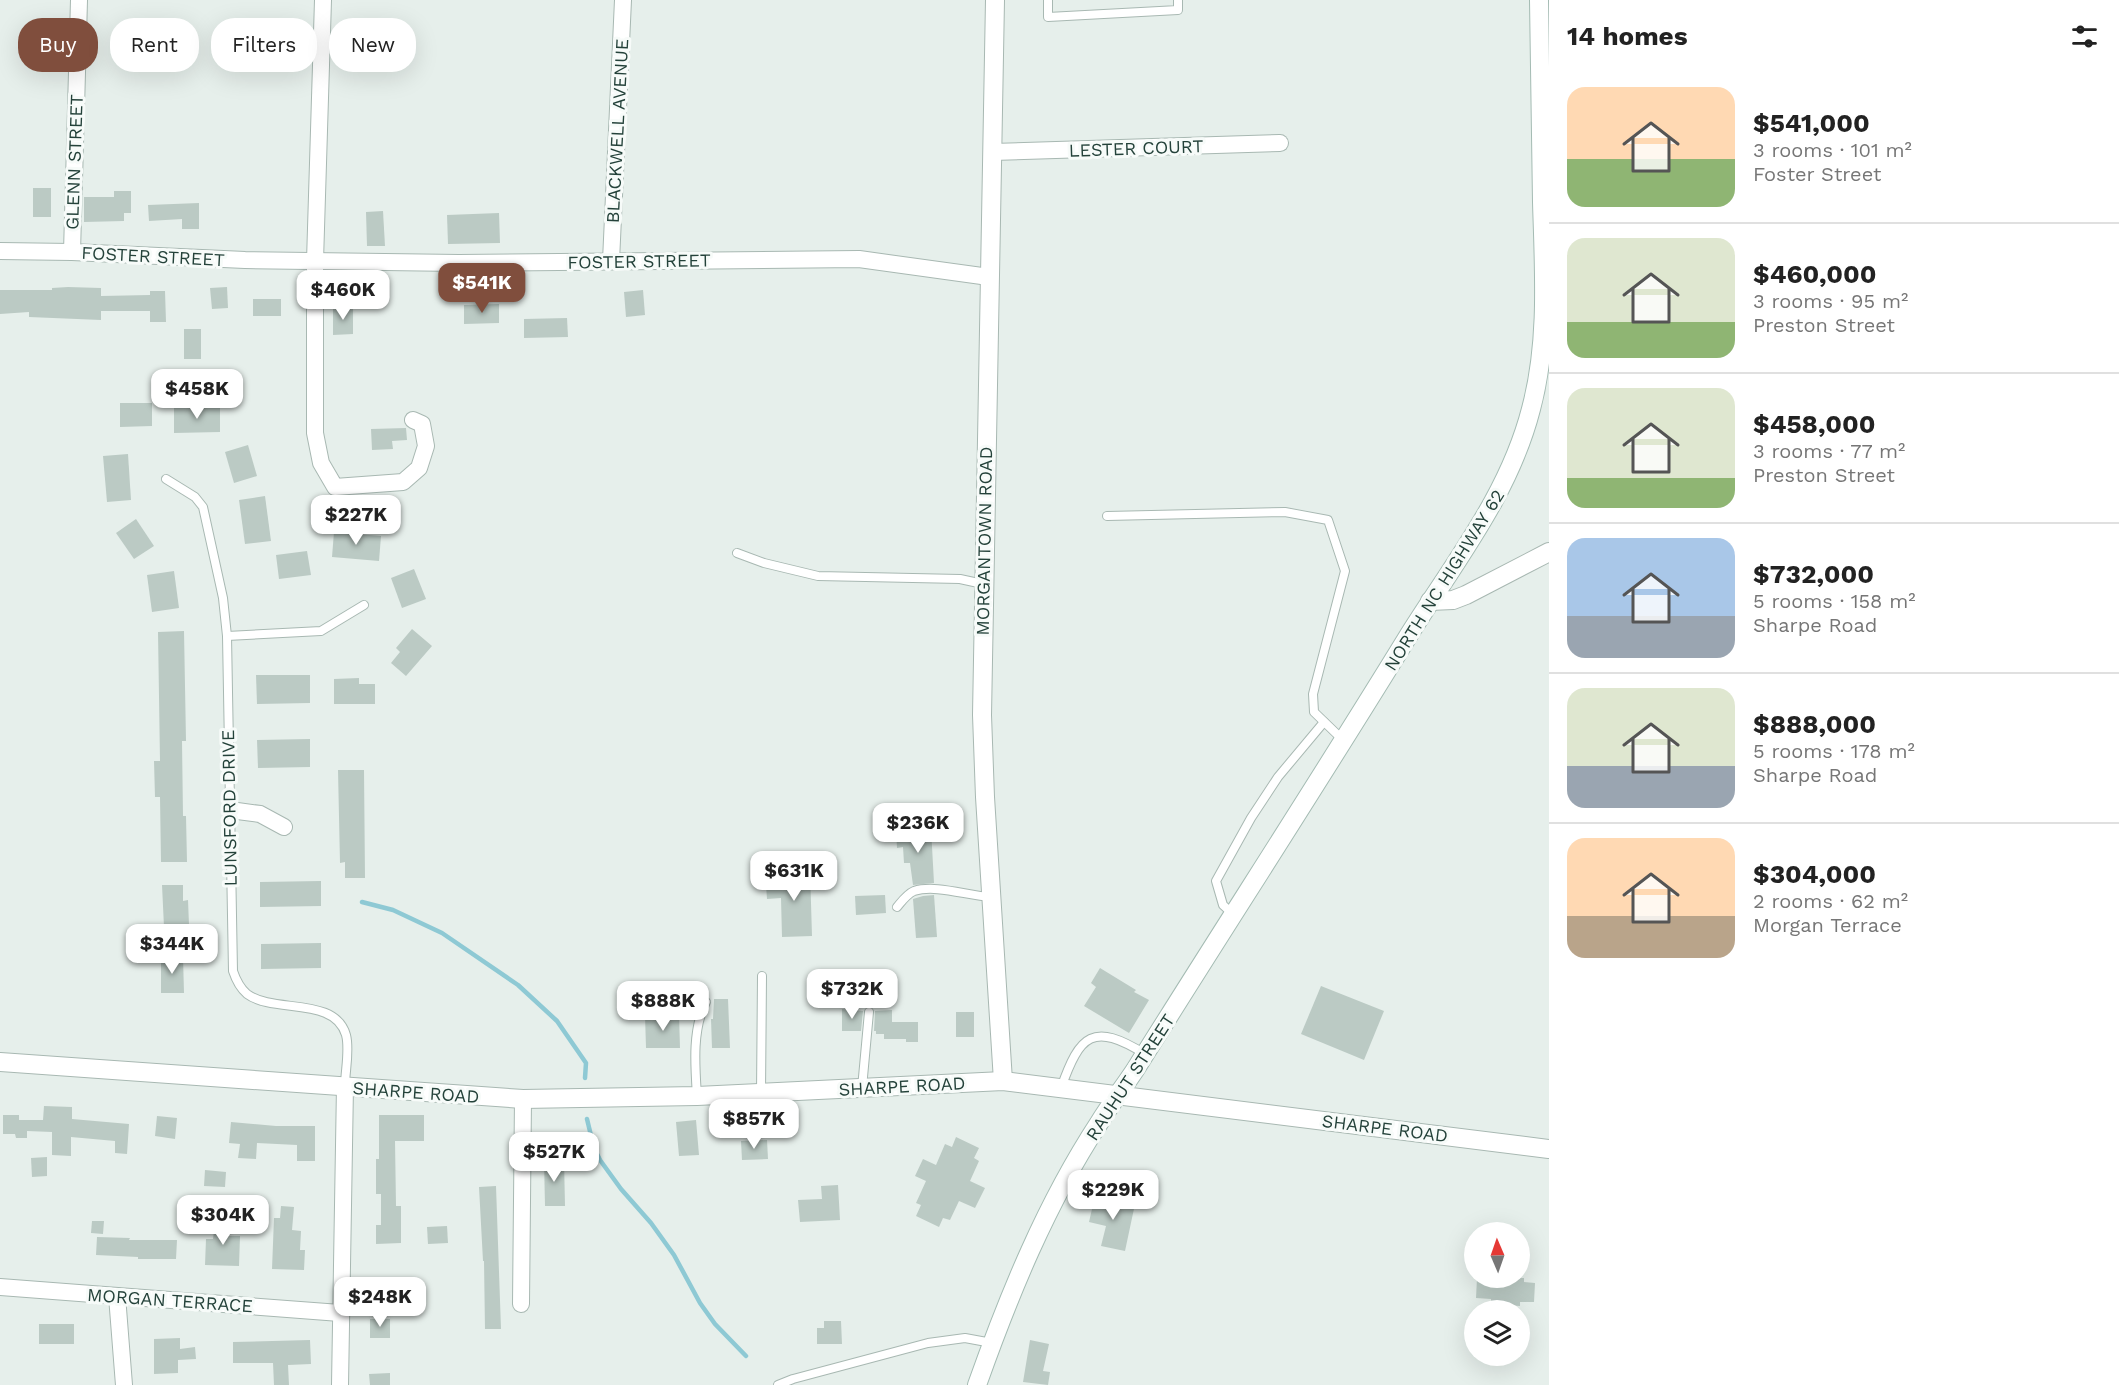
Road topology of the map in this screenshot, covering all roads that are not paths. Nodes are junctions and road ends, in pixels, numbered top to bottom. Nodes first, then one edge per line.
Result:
1 (79, 0) edge
2 (323, 0) edge
3 (623, 0) edge
4 (995, 0) edge
5 (1048, 0) edge
6 (1178, 0) edge
7 (1539, 0) edge
8 (1545, 94) edge
9 (1280, 143) dead end
10 (992, 152) junction
11 (1546, 202) edge
12 (0, 251) edge
13 (72, 252) junction
14 (315, 261) junction
15 (611, 261) junction
16 (989, 278) junction
17 (413, 420) dead end
18 (165, 480) dead end
19 (1107, 516) dead end
20 (1549, 552) edge
21 (737, 553) dead end
22 (983, 584) junction
23 (1430, 601) junction
24 (364, 605) dead end
25 (227, 636) junction
26 (1324, 722) junction
27 (1344, 741) junction
28 (230, 810) junction
29 (284, 827) dead end
30 (991, 897) junction
31 (897, 907) dead end
32 (1236, 912) junction
33 (762, 976) dead end
34 (706, 1002) dead end
35 (869, 1012) dead end
36 (1145, 1054) junction
37 (0, 1062) edge
38 (1003, 1081) junction
39 (345, 1086) junction
40 (862, 1088) junction
41 (1061, 1088) junction
42 (761, 1093) junction
43 (1119, 1094) junction
44 (697, 1096) junction
45 (523, 1099) junction
46 (1549, 1149) edge
47 (0, 1287) edge
48 (117, 1296) junction
49 (521, 1304) dead end
50 (340, 1313) junction
51 (992, 1343) junction
52 (124, 1385) edge
53 (339, 1385) edge
54 (778, 1385) edge
55 (977, 1385) edge

1 - 13 street, GLENN STREET
2 - 14 street
3 - 15 street, BLACKWELL AVENUE
4 - 10 street, MORGANTOWN ROAD
5 - 6 lane
7 - 8 street, NORTH NC HIGHWAY 62
8 - 11 street, NORTH NC HIGHWAY 62
9 - 10 street, LESTER COURT
10 - 16 street, MORGANTOWN ROAD
11 - 23 street, NORTH NC HIGHWAY 62
12 - 13 street, FOSTER STREET
13 - 14 street, FOSTER STREET
14 - 15 street, FOSTER STREET
14 - 17 street
15 - 16 street, FOSTER STREET
16 - 22 street, MORGANTOWN ROAD
18 - 25 lane, LUNSFORD DRIVE
19 - 26 lane
20 - 23 street
21 - 22 lane
22 - 30 street, MORGANTOWN ROAD
23 - 27 street, NORTH NC HIGHWAY 62
24 - 25 lane
25 - 28 lane, LUNSFORD DRIVE
26 - 27 lane
26 - 32 lane
27 - 32 street, NORTH NC HIGHWAY 62
28 - 29 street
28 - 39 lane, LUNSFORD DRIVE
30 - 31 lane
30 - 38 street, MORGANTOWN ROAD
32 - 36 street, RAUHUT STREET
33 - 42 lane
34 - 44 lane
35 - 40 lane
36 - 41 lane
36 - 43 street, RAUHUT STREET
37 - 39 street, SHARPE ROAD
38 - 40 street, SHARPE ROAD
38 - 41 street, SHARPE ROAD
39 - 45 street, SHARPE ROAD
39 - 50 street
40 - 42 street, SHARPE ROAD
41 - 43 street, SHARPE ROAD
42 - 44 street, SHARPE ROAD
43 - 46 street, SHARPE ROAD
43 - 51 street, RAUHUT STREET
44 - 45 street, SHARPE ROAD
45 - 49 street
47 - 48 street, MORGAN TERRACE
48 - 50 street, MORGAN TERRACE
48 - 52 street
50 - 53 street
51 - 54 lane
51 - 55 street, RAUHUT STREET

